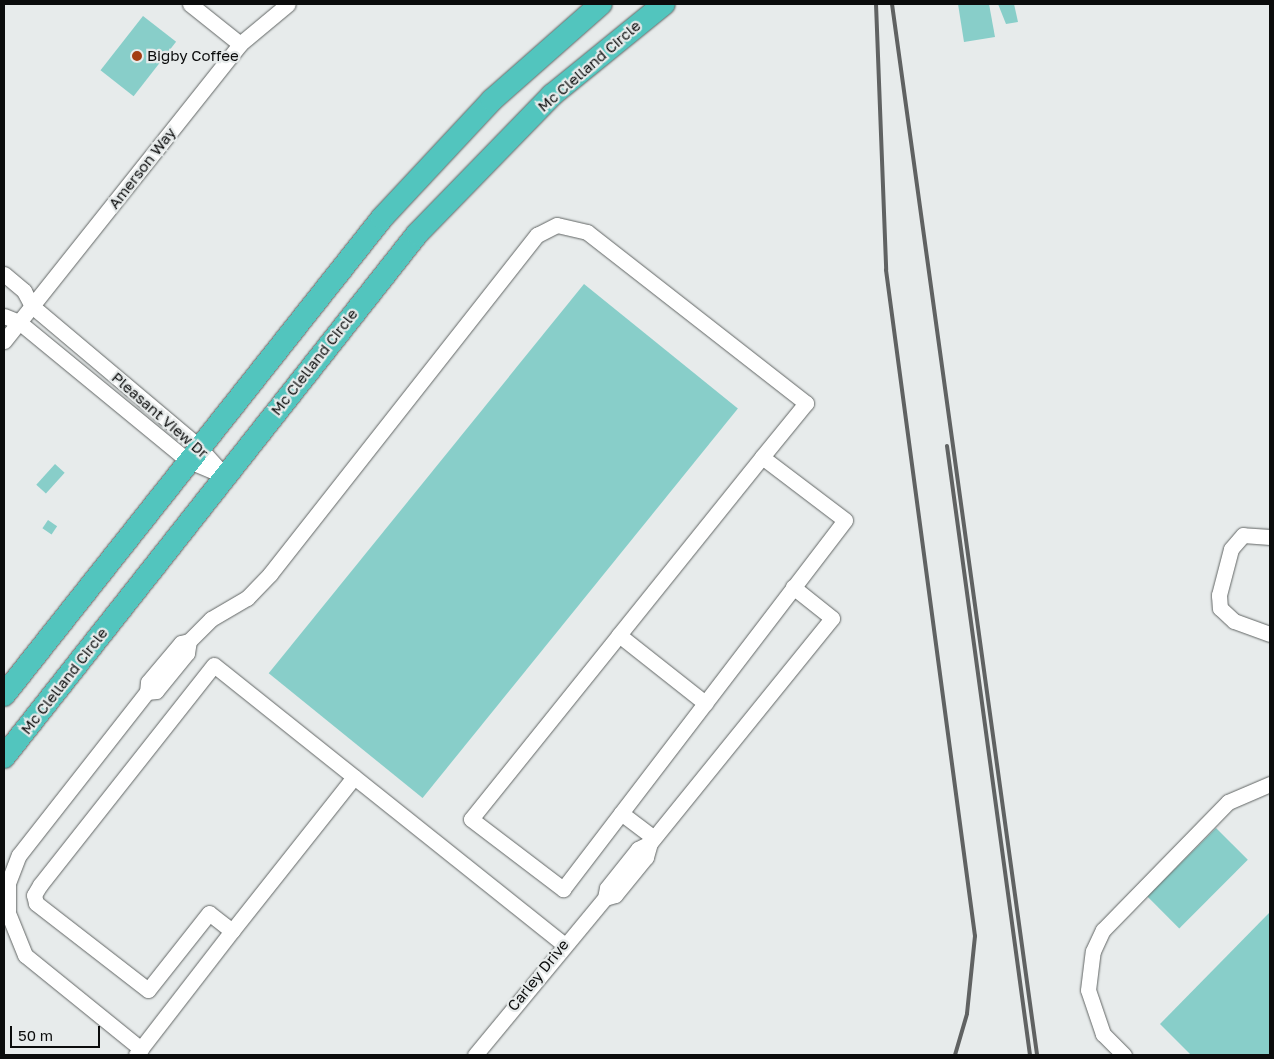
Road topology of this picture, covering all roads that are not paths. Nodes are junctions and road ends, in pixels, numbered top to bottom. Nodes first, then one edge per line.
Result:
1 (190, 4) edge
2 (288, 4) edge
3 (601, 4) edge
4 (664, 4) edge
5 (240, 44) junction
6 (4, 274) edge
7 (32, 306) junction
8 (4, 316) edge
9 (19, 322) junction
10 (4, 341) edge
11 (193, 453) junction
12 (762, 457) junction
13 (224, 475) junction
14 (1270, 537) edge
15 (793, 587) junction
16 (1270, 634) edge
17 (619, 635) junction
18 (4, 695) edge
19 (705, 703) junction
20 (4, 757) edge
21 (354, 777) junction
22 (1270, 784) edge
23 (621, 813) junction
24 (652, 841) junction
25 (232, 931) junction
26 (563, 944) junction
27 (139, 1052) edge
28 (475, 1055) edge
29 (1124, 1055) edge

1 - 5 street
2 - 5 street, Amerson Way
3 - 11 highway
4 - 13 highway, Mc Clelland Circle
5 - 7 street, Amerson Way
6 - 7 street, Pleasant View Dr
7 - 9 street, Amerson Way
7 - 11 street, Pleasant View Dr
8 - 9 street, Pleasant View Dr
9 - 10 street, Amerson Way
9 - 11 street, Pleasant View Dr
11 - 13 street, Pleasant View Dr
11 - 18 highway
12 - 15 street
12 - 17 street
12 - 27 street
13 - 20 highway, Mc Clelland Circle
14 - 16 street
15 - 19 street
15 - 24 street, Carley Drive
17 - 19 street
17 - 23 street
19 - 23 street
21 - 25 street
21 - 25 street
21 - 26 street
22 - 29 street
23 - 24 street
24 - 26 street, Carley Drive
25 - 27 street
26 - 28 street, Carley Drive

